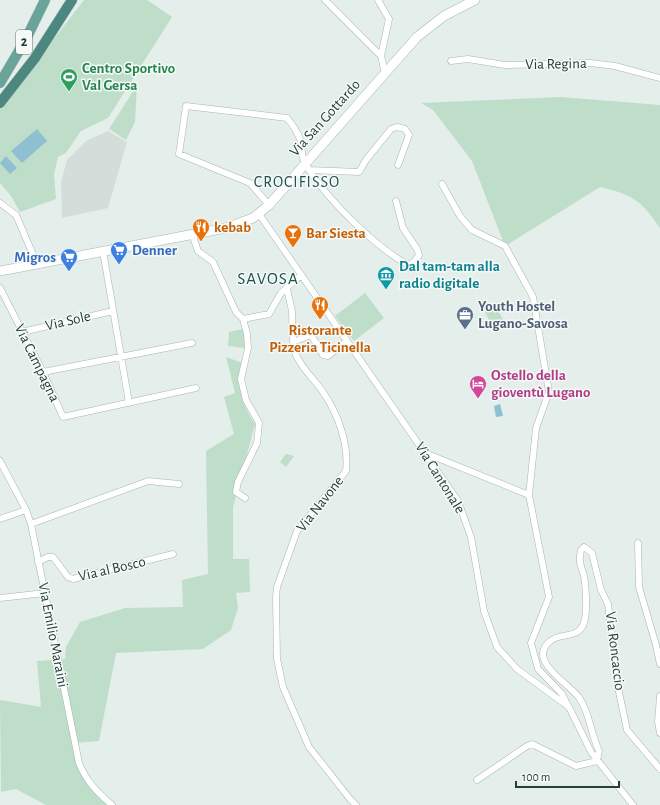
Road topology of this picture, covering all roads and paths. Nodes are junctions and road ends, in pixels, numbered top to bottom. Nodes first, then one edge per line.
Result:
1 (45, 0) edge
2 (72, 0) edge
3 (325, 0) edge
4 (378, 0) edge
5 (475, 0) edge
6 (381, 56) junction
7 (451, 62) dead end
8 (385, 73) junction
9 (660, 78) edge
10 (0, 83) edge
11 (0, 103) edge
12 (398, 165) dead end
13 (307, 167) junction
14 (442, 184) dead end
15 (396, 201) dead end
16 (0, 203) edge
17 (269, 205) junction
18 (259, 214) junction
19 (192, 234) junction
20 (103, 251) junction
21 (37, 264) junction
22 (0, 271) edge
23 (301, 275) junction
24 (0, 288) edge
25 (287, 288) junction
26 (113, 311) junction
27 (243, 319) junction
28 (22, 332) junction
29 (298, 340) dead end
30 (347, 341) junction
31 (192, 343) dead end
32 (120, 357) junction
33 (43, 372) junction
34 (196, 388) dead end
35 (129, 403) junction
36 (425, 453) junction
37 (0, 461) edge
38 (179, 484) dead end
39 (529, 494) junction
40 (245, 498) dead end
41 (26, 510) junction
42 (0, 519) edge
43 (31, 524) junction
44 (638, 543) dead end
45 (173, 554) dead end
46 (38, 562) junction
47 (45, 593) junction
48 (0, 598) edge
49 (660, 664) edge
50 (660, 696) edge
51 (569, 707) junction
52 (660, 733) edge
53 (597, 761) junction
54 (660, 769) edge
55 (477, 780) dead end
56 (112, 805) edge
57 (356, 805) edge
58 (633, 805) edge

1 - 10 main road, 2
2 - 11 highway
3 - 6 street
4 - 6 street
5 - 8 main road, Via San Gottardo
6 - 8 street
7 - 9 street, Via Regina
8 - 13 main road, Via San Gottardo
12 - 13 street
13 - 15 street
13 - 17 main road, Via San Gottardo
13 - 17 street
14 - 39 street
16 - 21 street
17 - 18 main road, Via San Gottardo
18 - 19 main road, Via San Gottardo
18 - 23 street, Via Cantonale
19 - 20 main road, Via San Gottardo
19 - 27 street
20 - 21 main road, Via San Gottardo
20 - 26 street
21 - 22 main road, Via San Gottardo
23 - 25 street
23 - 30 street, Via Cantonale
24 - 28 street, Via Campagna
25 - 27 street
25 - 57 street, Via Navone
26 - 28 street, Via Sole
26 - 32 street
27 - 40 street
28 - 33 street, Via Campagna
29 - 30 street
30 - 36 street, Via Cantonale
31 - 32 street
32 - 33 street
32 - 35 street
33 - 35 street, Via Campagna
34 - 35 street
36 - 39 street
36 - 51 street, Via Cantonale
37 - 41 street, Via Emilio Maraini
38 - 43 street
39 - 51 street
41 - 42 street
41 - 43 street, Via Emilio Maraini
43 - 46 street, Via Emilio Maraini
44 - 49 street
45 - 46 street, Via al Bosco
46 - 47 street, Via Emilio Maraini
47 - 48 street
47 - 56 street, Via Emilio Maraini
50 - 52 street
51 - 53 street
53 - 54 street, Via Roncaccio
53 - 55 street
53 - 58 street

